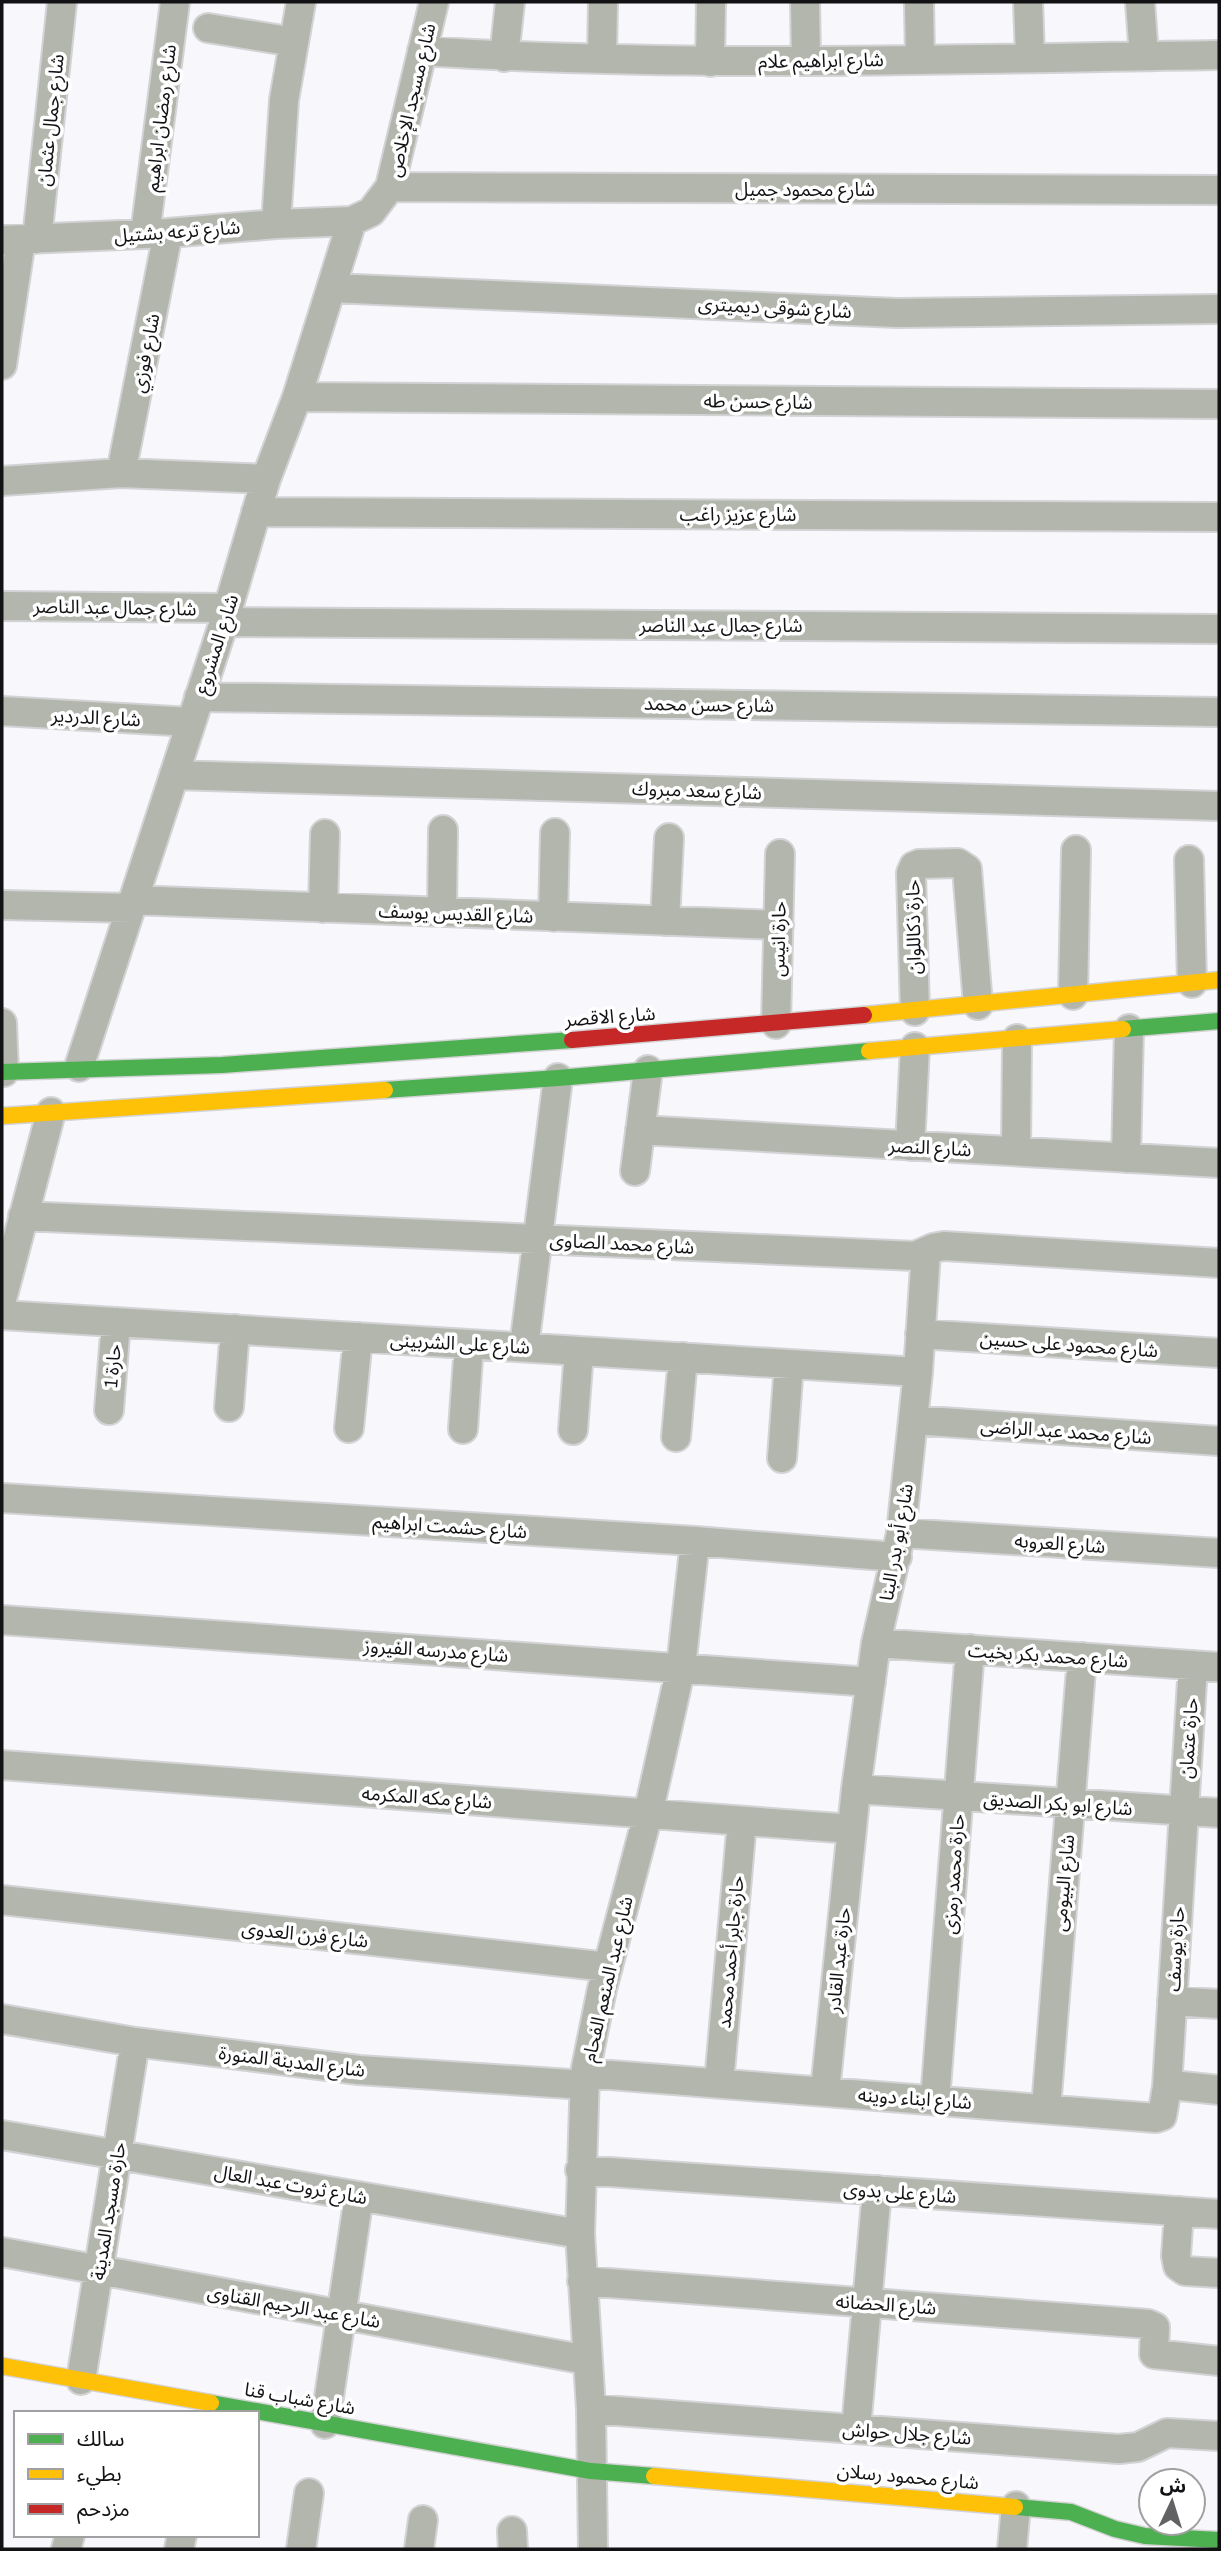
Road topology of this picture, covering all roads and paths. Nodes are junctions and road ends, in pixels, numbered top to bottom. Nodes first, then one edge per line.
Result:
1 (62, 2) edge
2 (175, 2) edge
3 (301, 2) edge
4 (434, 2) edge
5 (510, 2) edge
6 (603, 2) edge
7 (711, 2) edge
8 (805, 2) edge
9 (919, 2) edge
10 (1028, 2) edge
11 (1140, 2) edge
12 (208, 28) dead end
13 (294, 42) junction
14 (422, 51) junction
15 (1219, 55) edge
16 (1144, 56) junction
17 (504, 57) junction
18 (1030, 57) junction
19 (602, 59) junction
20 (920, 59) junction
21 (806, 61) junction
22 (710, 62) junction
23 (390, 187) junction
24 (1219, 190) edge
25 (352, 221) junction
26 (276, 224) junction
27 (157, 234) junction
28 (20, 240) edge
29 (332, 288) junction
30 (1219, 309) edge
31 (2, 365) edge
32 (296, 397) junction
33 (1219, 404) edge
34 (121, 473) junction
35 (266, 479) junction
36 (2, 481) edge
37 (256, 512) junction
38 (1219, 517) edge
39 (2, 606) edge
40 (226, 615) junction
41 (1219, 629) edge
42 (195, 710) junction
43 (2, 711) edge
44 (1219, 712) edge
45 (174, 775) junction
46 (1219, 806) edge
47 (443, 831) dead end
48 (555, 833) dead end
49 (325, 834) dead end
50 (669, 838) dead end
51 (1076, 850) dead end
52 (780, 854) dead end
53 (1189, 860) dead end
54 (132, 904) junction
55 (2, 905) edge
56 (323, 908) junction
57 (442, 912) junction
58 (553, 917) junction
59 (665, 921) junction
60 (779, 925) junction
61 (1206, 981) edge
62 (1073, 995) junction
63 (978, 1004) junction
64 (915, 1011) junction
65 (1219, 1021) edge
66 (2, 1023) edge
67 (776, 1024) junction
68 (1129, 1029) junction
69 (1017, 1039) junction
70 (915, 1047) junction
71 (79, 1067) junction
72 (648, 1070) junction
73 (3, 1072) edge
74 (558, 1078) junction
75 (51, 1112) junction
76 (2, 1116) edge
77 (640, 1130) junction
78 (910, 1146) junction
79 (1016, 1152) junction
80 (1126, 1158) junction
81 (1219, 1163) edge
82 (635, 1171) dead end
83 (23, 1216) junction
84 (538, 1239) junction
85 (926, 1252) junction
86 (1219, 1263) edge
87 (2, 1299) edge
88 (2, 1315) edge
89 (116, 1322) junction
90 (235, 1329) junction
91 (920, 1334) junction
92 (358, 1337) junction
93 (469, 1344) junction
94 (524, 1347) junction
95 (579, 1350) junction
96 (1219, 1353) edge
97 (683, 1357) junction
98 (789, 1364) junction
99 (918, 1372) junction
100 (229, 1407) dead end
101 (109, 1410) dead end
102 (913, 1420) junction
103 (349, 1428) dead end
104 (463, 1429) dead end
105 (573, 1430) dead end
106 (676, 1437) dead end
107 (1219, 1441) edge
108 (782, 1458) dead end
109 (2, 1498) edge
110 (695, 1541) junction
111 (899, 1545) junction
112 (1219, 1553) edge
113 (2, 1620) edge
114 (876, 1643) junction
115 (970, 1649) junction
116 (1082, 1657) junction
117 (1206, 1666) edge
118 (681, 1667) junction
119 (871, 1682) junction
120 (2, 1765) edge
121 (856, 1789) junction
122 (958, 1796) junction
123 (1070, 1803) junction
124 (1184, 1811) junction
125 (1219, 1813) edge
126 (648, 1814) junction
127 (742, 1821) junction
128 (852, 1829) junction
129 (2, 1900) edge
130 (608, 1967) junction
131 (1172, 2001) junction
132 (1219, 2004) edge
133 (2, 2019) edge
134 (135, 2042) junction
135 (585, 2079) junction
136 (719, 2083) junction
137 (1167, 2087) junction
138 (1219, 2090) edge
139 (825, 2091) junction
140 (935, 2100) junction
141 (1046, 2108) junction
142 (2, 2135) edge
143 (117, 2154) junction
144 (580, 2170) junction
145 (877, 2190) junction
146 (359, 2196) junction
147 (1179, 2211) junction
148 (1219, 2214) edge
149 (580, 2234) junction
150 (2, 2252) edge
151 (99, 2270) junction
152 (1219, 2273) edge
153 (582, 2281) junction
154 (867, 2302) junction
155 (342, 2314) junction
156 (587, 2360) junction
157 (1219, 2361) edge
158 (2, 2367) edge
159 (81, 2381) junction
160 (591, 2409) junction
161 (251, 2411) edge
162 (259, 2412) edge
163 (325, 2424) junction
164 (856, 2429) junction
165 (1219, 2436) edge
166 (591, 2470) junction
167 (309, 2493) dead end
168 (1016, 2506) junction
169 (423, 2520) dead end
170 (1219, 2540) edge
171 (301, 2549) edge
172 (419, 2549) edge
173 (593, 2549) edge
174 (1012, 2549) edge

1 - 28 street, شارع جمال عثمان
2 - 27 street, شارع رمضان ابراهيم
3 - 13 street
4 - 14 street, شارع مسجد الإخلاص
5 - 17 street
6 - 19 street
7 - 22 street
8 - 21 street
9 - 20 street
10 - 18 street
11 - 16 street
12 - 13 street
13 - 26 street
14 - 17 street, شارع ابراهيم علام
14 - 23 street, شارع مسجد الإخلاص
15 - 16 street, شارع ابراهيم علام
16 - 18 street, شارع ابراهيم علام
17 - 19 street, شارع ابراهيم علام
18 - 20 street, شارع ابراهيم علام
19 - 22 street, شارع ابراهيم علام
20 - 21 street, شارع ابراهيم علام
21 - 22 street, شارع ابراهيم علام
23 - 24 street, شارع محمود جميل
23 - 25 street, شارع مسجد الإخلاص
25 - 26 street, شارع ترعه بشتيل
25 - 29 street, شارع المشروع
26 - 27 street, شارع ترعه بشتيل
27 - 28 street, شارع ترعه بشتيل
27 - 34 street, شارع فوزي
28 - 31 street, شارع جمال عثمان
29 - 30 street, شارع شوقى ديميترى
29 - 32 street, شارع المشروع
32 - 33 street, شارع حسن طه
32 - 35 street, شارع المشروع
34 - 35 street
34 - 36 street
35 - 37 street, شارع المشروع
37 - 38 street, شارع عزيز راغب
37 - 40 street, شارع المشروع
39 - 40 street, شارع جمال عبد الناصر
40 - 41 street, شارع جمال عبد الناصر
40 - 42 street, شارع المشروع
42 - 43 street, شارع الدردير
42 - 44 street, شارع حسن محمد
42 - 45 street, شارع المشروع
45 - 46 street, شارع سعد مبروك
45 - 54 street, شارع المشروع
47 - 57 street
48 - 58 street
49 - 56 street
50 - 59 street
51 - 62 street
52 - 60 street, حارة انيس
53 - 61 street
54 - 55 street, شارع القديس يوسف
54 - 56 street, شارع القديس يوسف
54 - 71 street, شارع المشروع
56 - 57 street, شارع القديس يوسف
57 - 58 street, شارع القديس يوسف
58 - 59 street, شارع القديس يوسف
59 - 60 street, شارع القديس يوسف
60 - 67 street, حارة انيس
61 - 62 street, شارع الاقصر
62 - 63 street, شارع الاقصر
63 - 64 street, شارع الاقصر
63 - 64 street, حارة ذكاللوان
64 - 67 street, شارع الاقصر
65 - 68 street
66 - 73 street
67 - 71 street, شارع الاقصر
68 - 69 street
68 - 80 street
69 - 70 street
69 - 79 street
70 - 72 street
70 - 78 street
71 - 73 street, شارع الاقصر
72 - 74 street
72 - 77 street
74 - 75 street
74 - 84 street
75 - 76 street
75 - 83 street
77 - 78 street, شارع النصر
77 - 82 street
78 - 79 street, شارع النصر
79 - 80 street, شارع النصر
80 - 81 street, شارع النصر
83 - 84 street, شارع محمد الصاوى
83 - 87 street
84 - 85 street, شارع محمد الصاوى
84 - 94 street
85 - 86 street, شارع محمد الصاوى
85 - 91 street, شارع أبو بدر البنا
88 - 89 street, شارع على الشربينى
89 - 90 street, شارع على الشربينى
89 - 101 street, حارة 1
90 - 92 street, شارع على الشربينى
90 - 100 street
91 - 96 street, شارع محمود على حسين
91 - 99 street, شارع أبو بدر البنا
92 - 93 street, شارع على الشربينى
92 - 103 street
93 - 94 street, شارع على الشربينى
93 - 104 street
94 - 95 street, شارع على الشربينى
95 - 97 street, شارع على الشربينى
95 - 105 street
97 - 98 street, شارع على الشربينى
97 - 106 street
98 - 99 street, شارع على الشربينى
98 - 108 street
99 - 102 street, شارع أبو بدر البنا
102 - 107 street, شارع محمد عبد الراضى
102 - 111 street, شارع أبو بدر البنا
109 - 110 street, شارع حشمت ابراهيم
110 - 111 street, شارع حشمت ابراهيم
110 - 118 street, شارع عبد المنعم الفحام
111 - 112 street, شارع العروبه
111 - 114 street, شارع أبو بدر البنا
113 - 118 street, شارع مدرسه الفيروز
114 - 115 street, شارع محمد بكر بخيت
114 - 119 street, شارع أبو بدر البنا
115 - 116 street, شارع محمد بكر بخيت
115 - 122 street, حارة محمد رمزى
116 - 117 street, شارع محمد بكر بخيت
116 - 123 street, شارع البيومى
117 - 124 street, حارة عتمان
118 - 119 street, شارع مدرسه الفيروز
118 - 126 street, شارع عبد المنعم الفحام
119 - 121 street, شارع أبو بدر البنا
120 - 126 street, شارع مكه المكرمه
121 - 122 street, شارع ابو بكر الصديق
121 - 128 street, شارع أبو بدر البنا
122 - 123 street, شارع ابو بكر الصديق
122 - 140 street, حارة محمد رمزى
123 - 124 street, شارع ابو بكر الصديق
123 - 141 street, شارع البيومى
124 - 125 street, شارع ابو بكر الصديق
124 - 131 street, حارة يوسف
126 - 127 street, شارع مكه المكرمه
126 - 130 street, شارع عبد المنعم الفحام
127 - 128 street, شارع مكه المكرمه
127 - 136 street, حارة جابر أحمد محمد
128 - 139 street, حارة عبد القادر
129 - 130 street, شارع فرن العدوى
130 - 135 street, شارع عبد المنعم الفحام
131 - 132 street
131 - 137 street, حارة يوسف
133 - 134 street, شارع المدينة المنورة
134 - 135 street, شارع المدينة المنورة
134 - 143 street, حارة مسجد المدينة
135 - 136 street, شارع ابناء دوينه
135 - 144 street, شارع عبد المنعم الفحام
136 - 139 street, شارع ابناء دوينه
137 - 138 street
137 - 141 street, شارع ابناء دوينه
139 - 140 street, شارع ابناء دوينه
140 - 141 street, شارع ابناء دوينه
142 - 143 street, شارع ثروت عبد العال
143 - 146 street, شارع ثروت عبد العال
143 - 151 street, حارة مسجد المدينة
144 - 145 street, شارع على بدوى
144 - 149 street, شارع عبد المنعم الفحام
145 - 147 street, شارع على بدوى
145 - 154 street
146 - 149 street, شارع ثروت عبد العال
146 - 155 street
147 - 148 street, شارع على بدوى
147 - 152 street
149 - 153 street, شارع عبد المنعم الفحام
150 - 151 street, شارع عبد الرحيم القناوى
151 - 155 street, شارع عبد الرحيم القناوى
151 - 159 street, حارة مسجد المدينة
153 - 154 street, شارع الحضانه
153 - 156 street, شارع عبد المنعم الفحام
154 - 157 street, شارع الحضانه
154 - 164 street
155 - 156 street, شارع عبد الرحيم القناوى
155 - 163 street
156 - 160 street, شارع عبد المنعم الفحام
158 - 159 street, شارع شباب قنا
159 - 161 street, شارع شباب قنا
160 - 164 street, شارع جلال حواش
160 - 166 street, شارع عبد المنعم الفحام
162 - 163 street, شارع شباب قنا
163 - 166 street, شارع شباب قنا
164 - 165 street, شارع جلال حواش
166 - 168 street, شارع محمود رسلان
166 - 173 street, شارع عبد المنعم الفحام
167 - 171 street
168 - 170 street, شارع محمود رسلان
168 - 174 street
169 - 172 street

